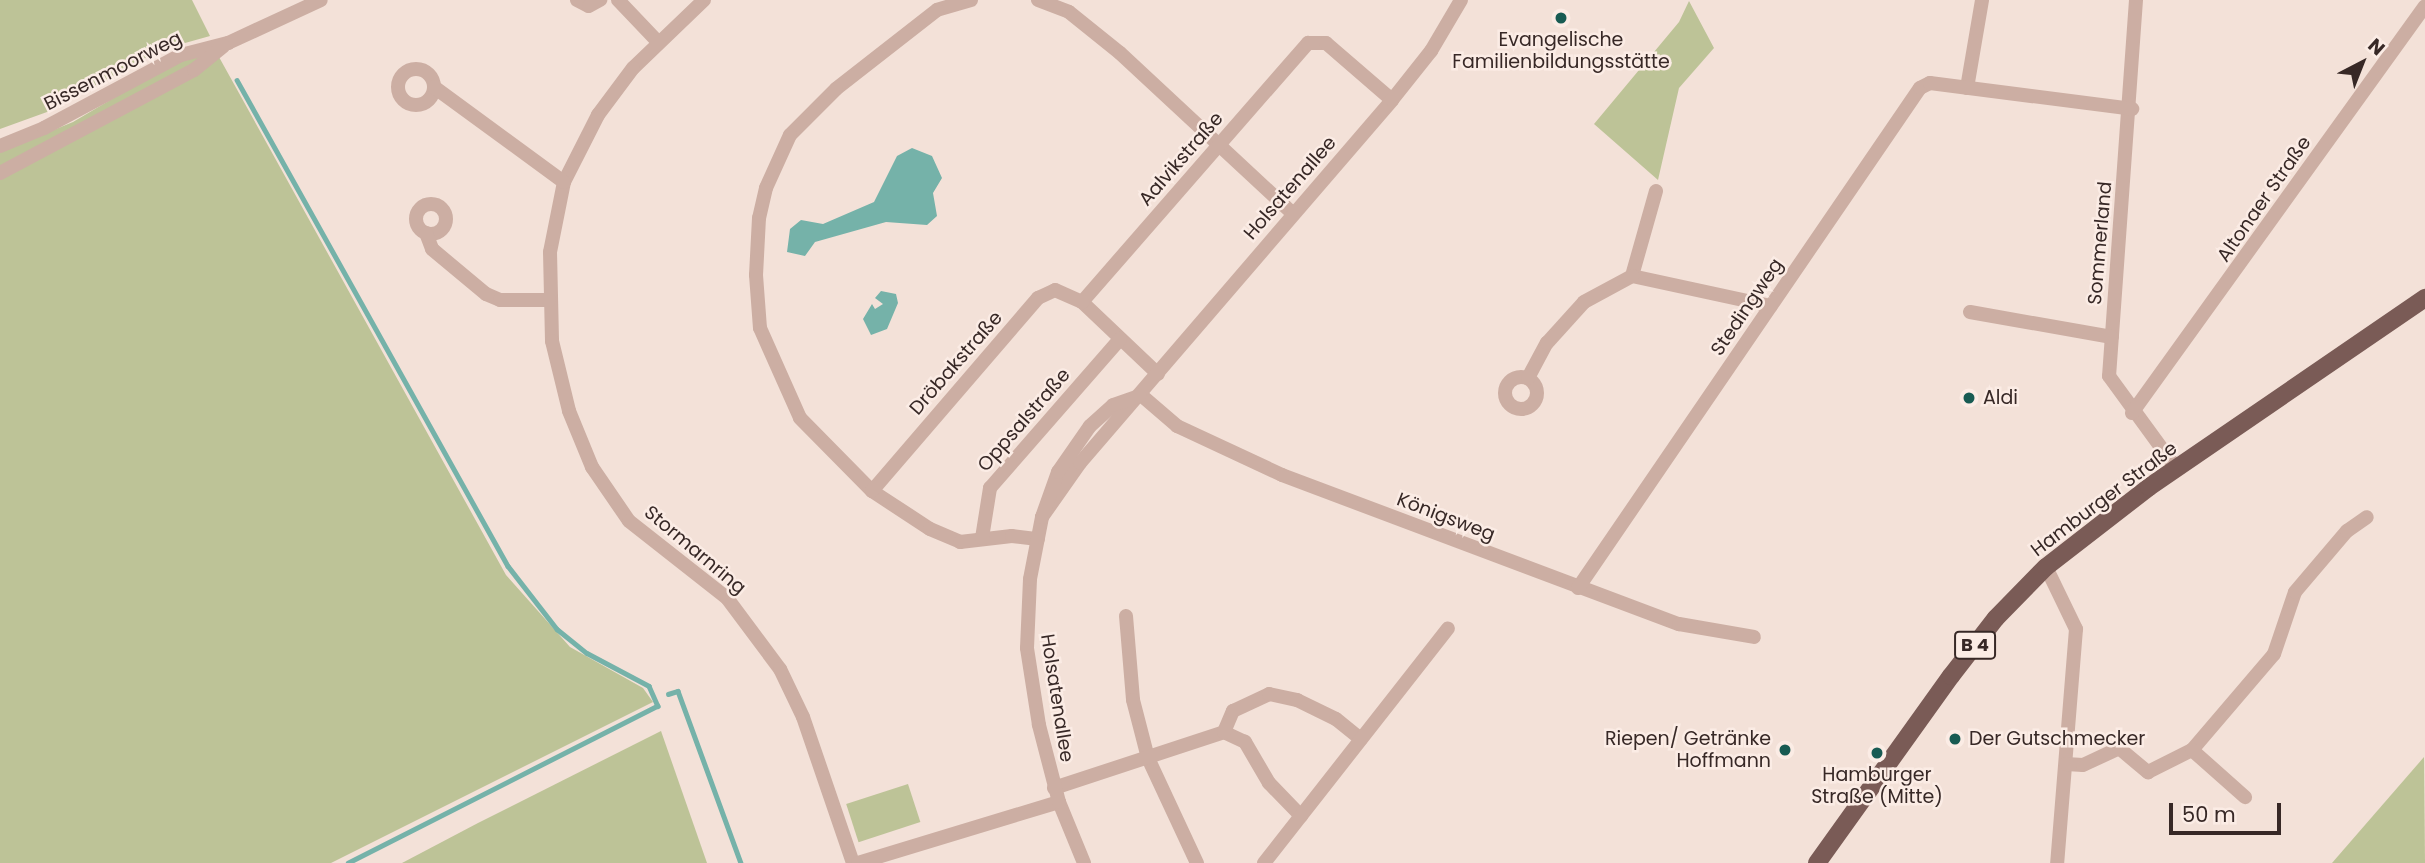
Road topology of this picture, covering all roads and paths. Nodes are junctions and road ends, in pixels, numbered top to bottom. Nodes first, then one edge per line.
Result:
1 (321, 0) edge
2 (577, 0) edge
3 (600, 0) edge
4 (618, 0) edge
5 (704, 0) edge
6 (971, 0) edge
7 (1038, 0) edge
8 (1461, 0) edge
9 (1982, 0) edge
10 (2137, 0) edge
11 (2425, 6) edge
12 (657, 41) junction
13 (228, 43) junction
14 (434, 87) dead end
15 (1967, 88) junction
16 (1392, 100) junction
17 (2132, 109) junction
18 (1219, 145) junction
19 (0, 146) edge
20 (0, 173) edge
21 (564, 182) junction
22 (1656, 191) dead end
23 (1293, 214) junction
24 (426, 233) dead end
25 (1632, 276) junction
26 (2425, 298) edge
27 (549, 300) junction
28 (1082, 302) junction
29 (1771, 306) junction
30 (1970, 312) dead end
31 (2112, 337) junction
32 (1120, 339) junction
33 (1158, 373) junction
34 (1528, 378) dead end
35 (1141, 395) junction
36 (2132, 413) junction
37 (2176, 468) junction
38 (872, 491) junction
39 (2367, 517) dead end
40 (982, 538) junction
41 (1038, 539) junction
42 (2046, 567) junction
43 (1578, 588) junction
44 (1126, 616) dead end
45 (1448, 628) dead end
46 (1754, 637) dead end
47 (1224, 732) junction
48 (1361, 739) junction
49 (2192, 750) junction
50 (1148, 758) junction
51 (2066, 764) junction
52 (1057, 795) junction
53 (2245, 797) dead end
54 (1301, 816) junction
55 (853, 863) edge
56 (858, 863) edge
57 (1084, 863) edge
58 (1197, 863) edge
59 (1264, 863) edge
60 (1817, 863) edge
61 (2057, 863) edge

1 - 13 street, Bissenmoorweg
2 - 3 street
4 - 12 street
5 - 12 street, Stormarnring
6 - 38 street
7 - 18 street
8 - 16 street, Holsatenallee
9 - 15 street
10 - 17 street, Sommerland
11 - 36 street, Altonaer Straße
12 - 21 street, Stormarnring
13 - 19 street, Bissenmoorweg
13 - 20 street
14 - 21 street
15 - 17 street, Stedingweg
15 - 29 street, Stedingweg
16 - 18 street, Aalvikstraße
16 - 23 street, Holsatenallee
17 - 31 street, Sommerland
18 - 23 street
18 - 28 street, Aalvikstraße
21 - 27 street, Stormarnring
22 - 25 street
23 - 33 street, Holsatenallee
24 - 27 street
25 - 29 street
25 - 34 street
26 - 37 main road, Hamburger Straße / B 4
27 - 55 street, Stormarnring
28 - 32 street
28 - 38 street, Dröbakstraße
29 - 43 street, Stedingweg
30 - 31 street
31 - 36 street, Sommerland
32 - 33 street
32 - 40 street, Oppsalstraße
33 - 35 street, Holsatenallee
35 - 41 street, Holsatenallee
35 - 43 street, Königsweg
36 - 37 street, Sommerland
37 - 42 main road, Hamburger Straße / B 4
38 - 40 street
39 - 49 street
40 - 41 street
41 - 52 street, Holsatenallee
42 - 51 street
42 - 60 main road, Hamburger Straße / B 4
43 - 46 street, Königsweg
44 - 50 street
45 - 48 street
47 - 48 street
47 - 50 street
47 - 54 street
48 - 54 street
49 - 51 street
49 - 53 street
50 - 52 street
50 - 58 street
51 - 61 street
52 - 56 street
52 - 57 street, Holsatenallee
54 - 59 street

